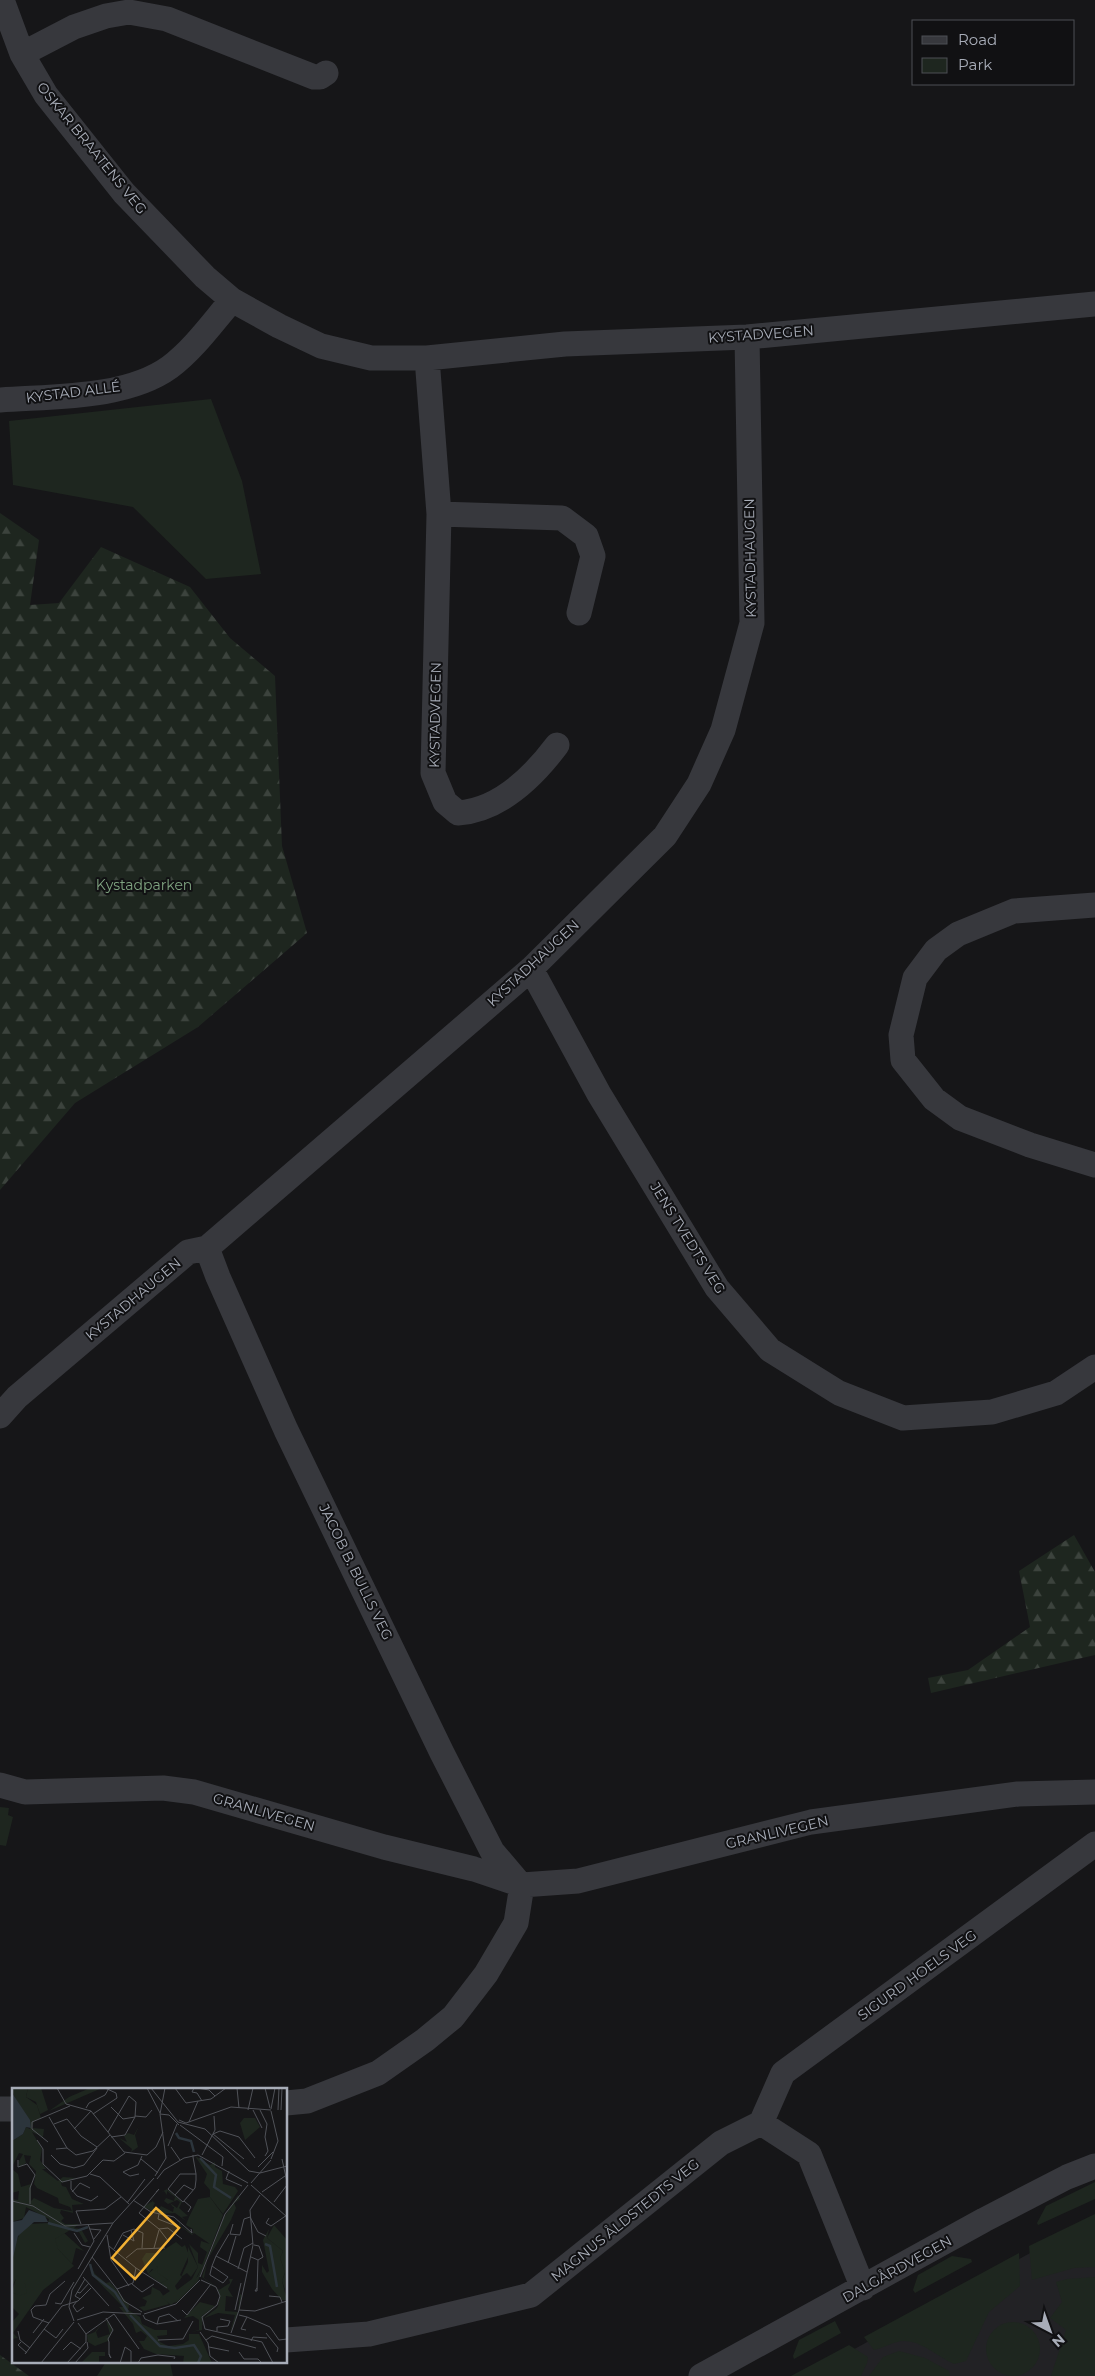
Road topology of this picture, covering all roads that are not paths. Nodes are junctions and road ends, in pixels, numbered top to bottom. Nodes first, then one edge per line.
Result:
1 (2, 0) edge
2 (22, 54) junction
3 (326, 73) dead end
4 (232, 300) junction
5 (1095, 304) edge
6 (748, 337) junction
7 (427, 358) junction
8 (0, 400) edge
9 (439, 514) junction
10 (578, 613) dead end
11 (557, 744) dead end
12 (1095, 904) edge
13 (531, 968) junction
14 (1095, 1165) edge
15 (207, 1248) junction
16 (1095, 1367) edge
17 (0, 1416) edge
18 (0, 1785) edge
19 (1095, 1792) edge
20 (1095, 1844) edge
21 (522, 1885) junction
22 (288, 2103) edge
23 (761, 2123) junction
24 (1095, 2166) edge
25 (864, 2288) junction
26 (288, 2340) edge
27 (701, 2376) edge

1 - 2 street, OSKAR BRAATENS VEG
2 - 3 street
2 - 4 street, OSKAR BRAATENS VEG
4 - 7 street, KYSTADVEGEN
4 - 8 street, KYSTAD ALLÉ
5 - 6 street, KYSTADVEGEN
6 - 7 street, KYSTADVEGEN
6 - 13 street, KYSTADHAUGEN
7 - 9 street, KYSTADVEGEN
9 - 10 street
9 - 11 street, KYSTADVEGEN
12 - 14 street
13 - 15 street, KYSTADHAUGEN
13 - 16 street, JENS TVEDTS VEG
15 - 17 street, KYSTADHAUGEN
15 - 21 street, JACOB B. BULLS VEG
18 - 21 street, GRANLIVEGEN
19 - 21 street, GRANLIVEGEN
20 - 23 street, SIGURD HOELS VEG
21 - 22 street
23 - 25 street
23 - 26 street, MAGNUS ÅLDSTEDTS VEG
24 - 25 street, DALGÅRDVEGEN
25 - 27 street, DALGÅRDVEGEN

